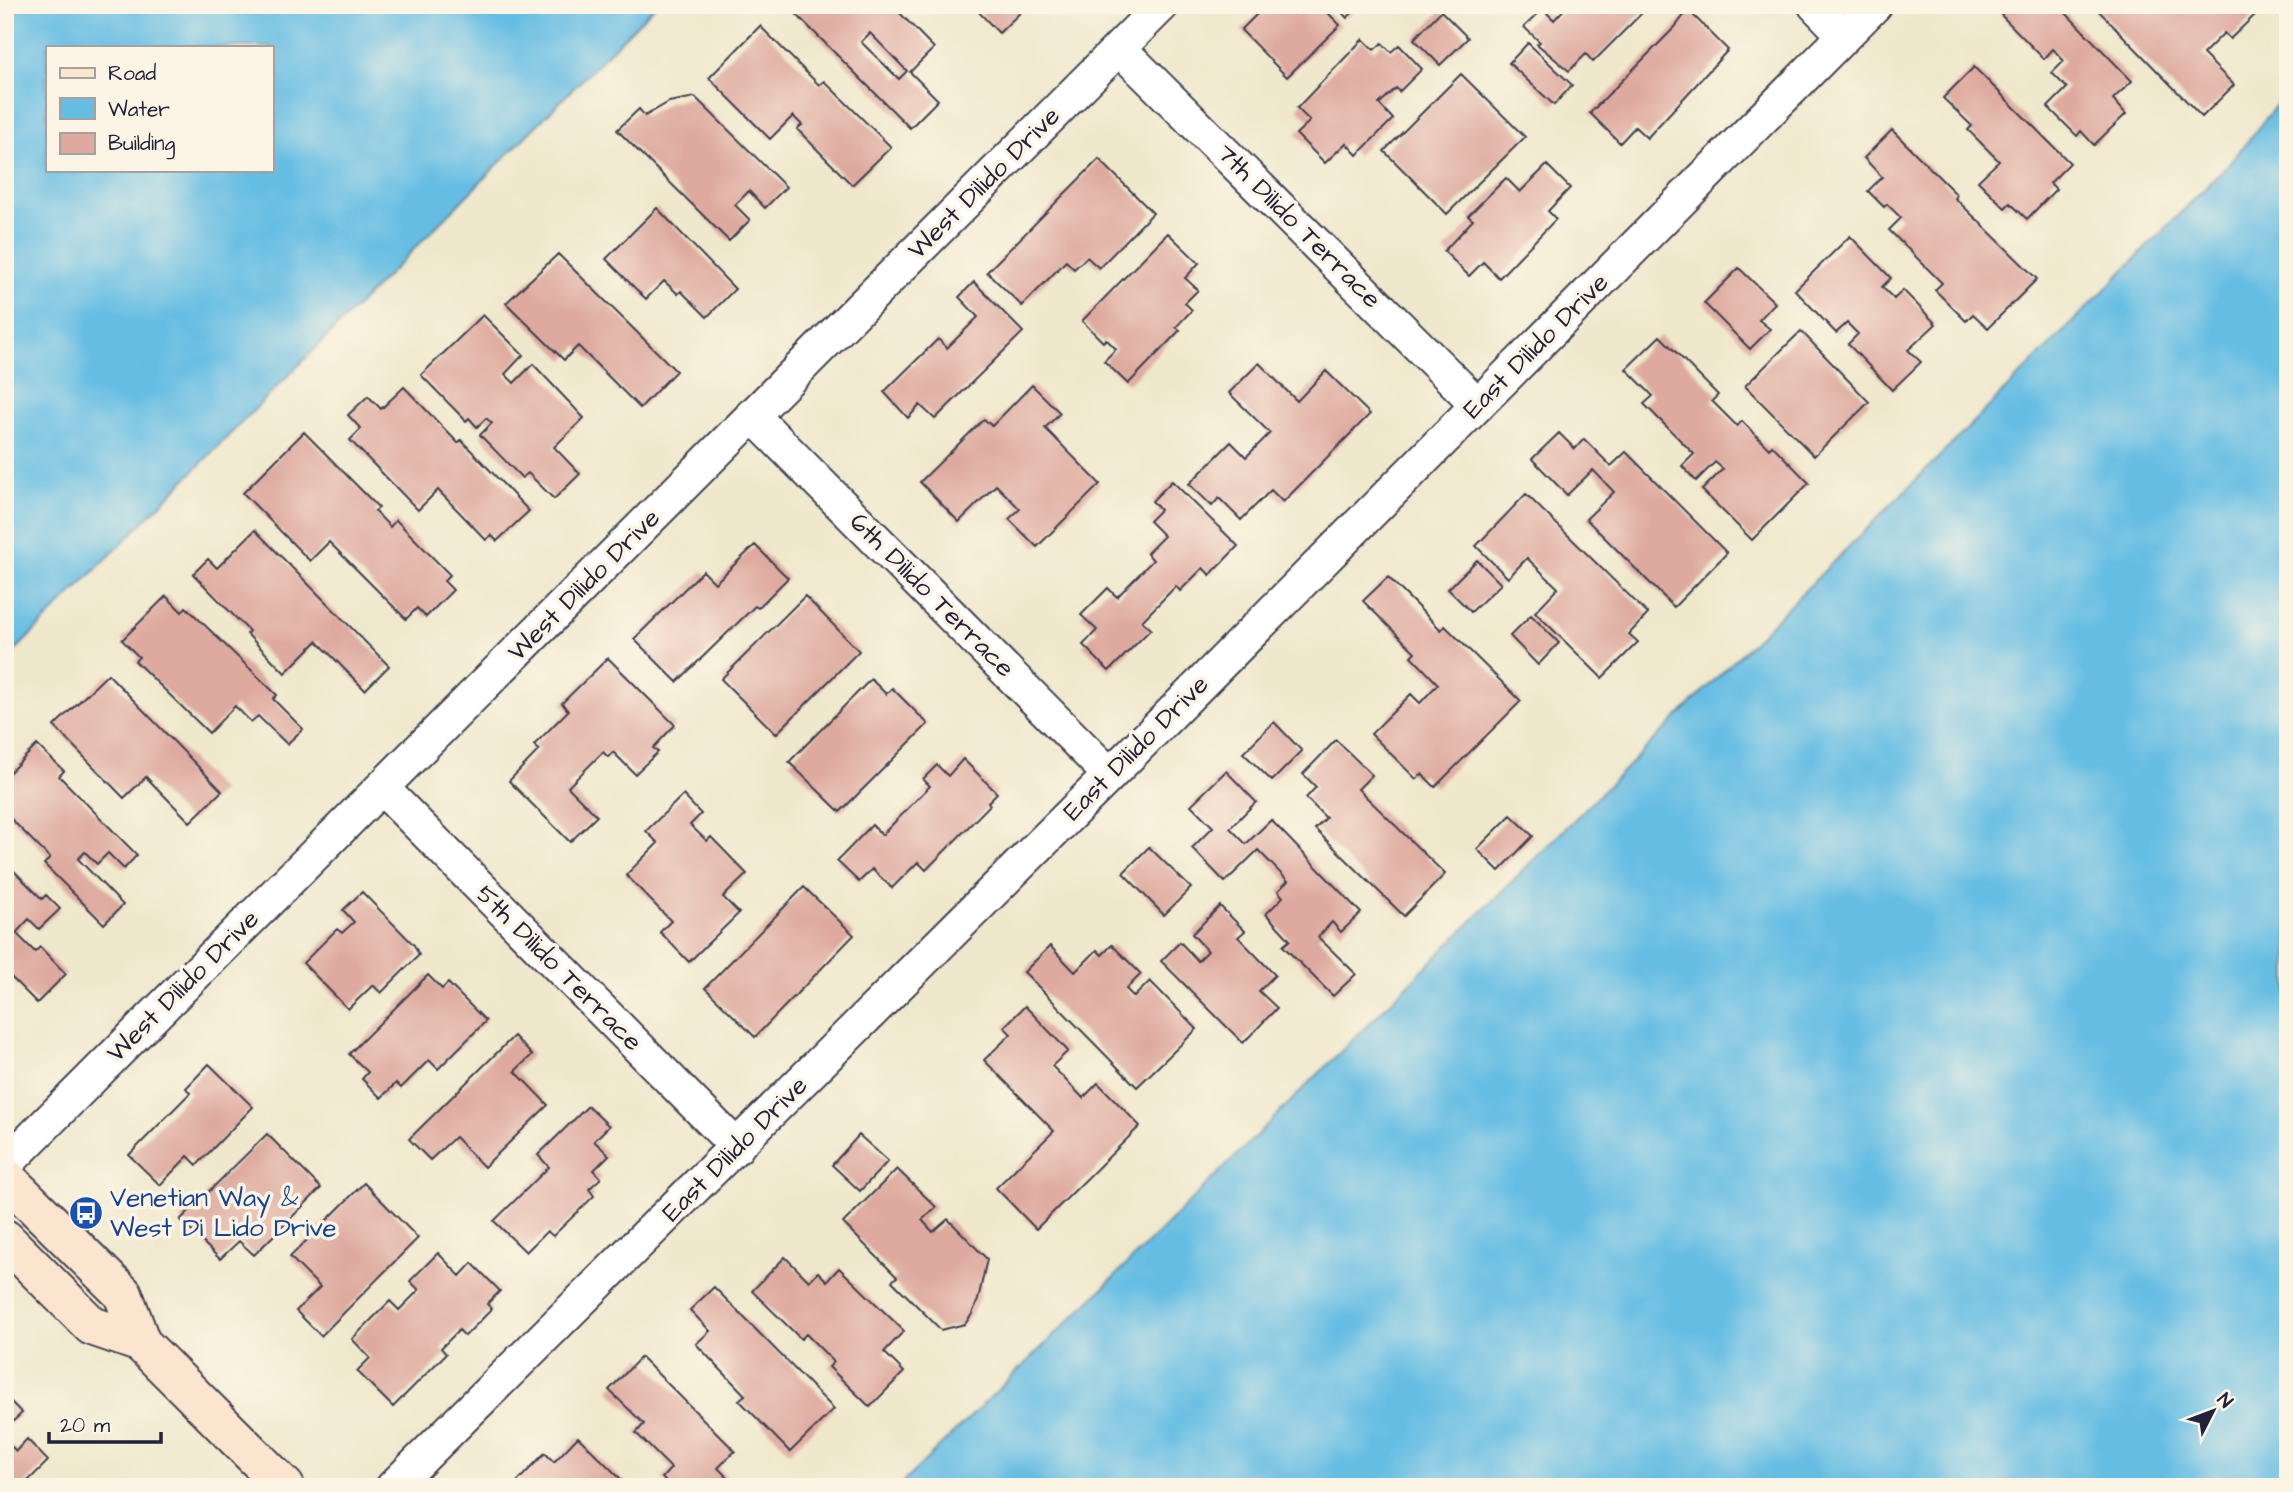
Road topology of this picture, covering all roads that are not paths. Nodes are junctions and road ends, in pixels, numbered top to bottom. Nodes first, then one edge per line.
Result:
1 (1162, 5) edge
2 (1815, 5) edge
3 (1875, 5) edge
4 (1844, 35) junction
5 (1119, 48) junction
6 (1478, 405) junction
7 (752, 415) junction
8 (1111, 775) junction
9 (382, 788) junction
10 (737, 1147) junction
11 (5, 1165) edge
12 (5, 1177) edge
13 (5, 1239) edge
14 (141, 1343) junction
15 (285, 1487) edge
16 (393, 1487) edge

1 - 5 street, West Dilido Drive
2 - 4 street
3 - 4 street, East Dilido Drive
4 - 6 street, East Dilido Drive
5 - 6 street, 7th Dilido Terrace
5 - 7 street, West Dilido Drive
6 - 8 street, East Dilido Drive
7 - 8 street, 6th Dilido Terrace
7 - 9 street, West Dilido Drive
8 - 10 street, East Dilido Drive
9 - 10 street, 5th Dilido Terrace
9 - 11 street, West Dilido Drive
10 - 16 street, East Dilido Drive
12 - 14 main road
13 - 14 main road
14 - 15 main road

